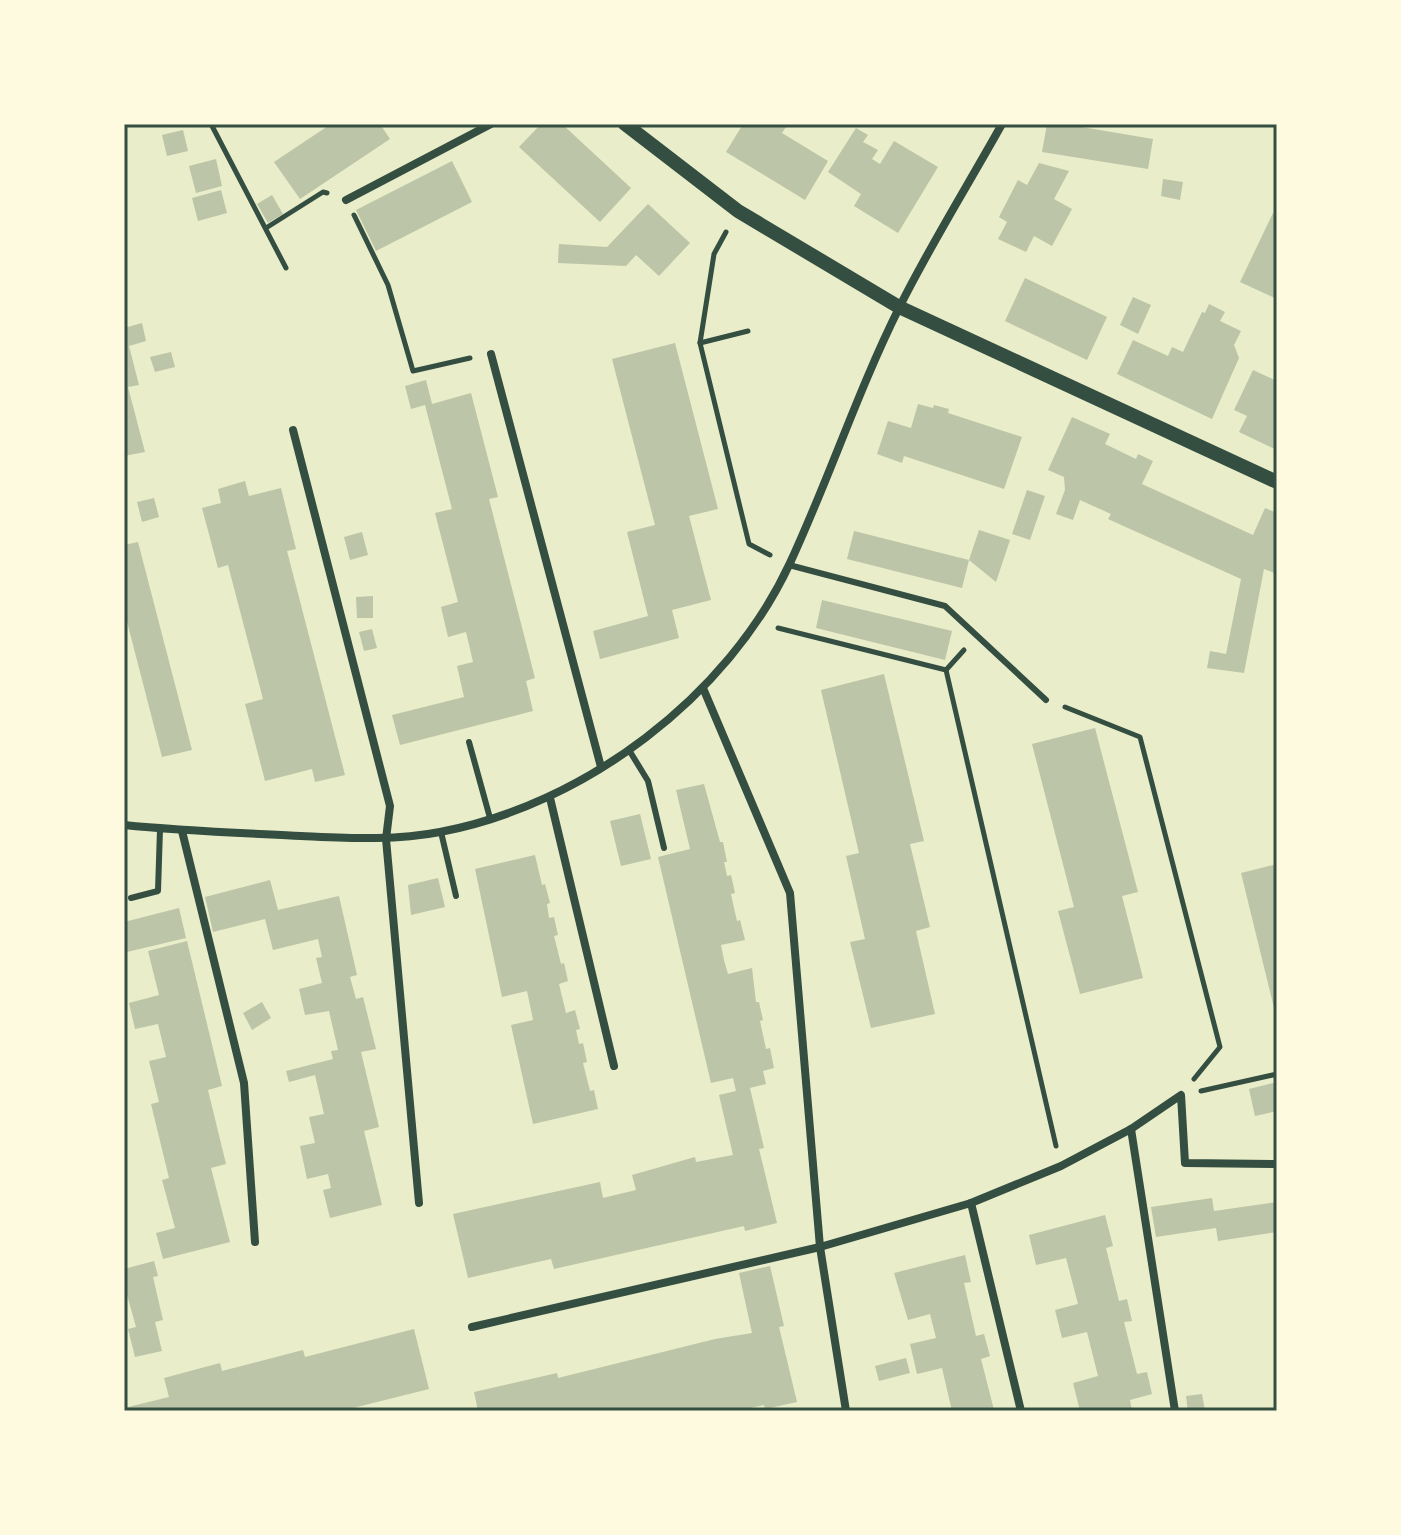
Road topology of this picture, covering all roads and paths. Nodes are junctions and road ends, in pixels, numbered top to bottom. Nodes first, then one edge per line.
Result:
1 (211, 124) edge
2 (491, 124) edge
3 (625, 124) edge
4 (1002, 124) edge
5 (346, 200) junction
6 (738, 211) junction
7 (266, 228) junction
8 (286, 268) dead end
9 (899, 307) junction
10 (748, 331) dead end
11 (700, 343) junction
12 (491, 354) joint
13 (293, 430) dead end
14 (1277, 482) edge
15 (789, 565) junction
16 (756, 622) junction
17 (976, 637) junction
18 (946, 670) junction
19 (703, 688) junction
20 (1046, 700) joint
21 (469, 742) dead end
22 (629, 750) junction
23 (601, 767) junction
24 (550, 798) junction
25 (490, 818) junction
26 (124, 825) edge
27 (160, 829) junction
28 (182, 831) junction
29 (441, 832) junction
30 (386, 839) junction
31 (664, 848) dead end
32 (456, 896) dead end
33 (131, 898) dead end
34 (614, 1066) dead end
35 (1277, 1074) edge
36 (1181, 1095) junction
37 (1131, 1129) junction
38 (1277, 1164) edge
39 (1061, 1166) junction
40 (419, 1203) dead end
41 (971, 1203) junction
42 (255, 1242) dead end
43 (820, 1247) junction
44 (472, 1327) dead end
45 (846, 1411) edge
46 (1021, 1411) edge
47 (1175, 1411) edge

1 - 7 path
2 - 5 street
3 - 6 street
4 - 9 street
5 - 7 path
5 - 12 path
6 - 9 street
6 - 11 path
7 - 8 path
9 - 14 street
9 - 15 street
10 - 11 path
11 - 15 path
12 - 23 street
13 - 30 street
15 - 16 street
15 - 17 lane
16 - 18 path
16 - 19 street
17 - 18 path
17 - 20 lane
18 - 39 path
19 - 22 street
19 - 43 street
20 - 36 path
21 - 25 lane
22 - 23 street
22 - 31 lane
23 - 24 street
24 - 25 street
24 - 34 street
25 - 29 street
26 - 27 street
27 - 28 street
27 - 33 lane
28 - 30 street
28 - 42 street
29 - 30 street
29 - 32 lane
30 - 40 street
35 - 36 path
36 - 37 street
36 - 38 street
37 - 39 street
37 - 47 street
39 - 41 street
41 - 43 street
41 - 46 street
43 - 44 street
43 - 45 street

